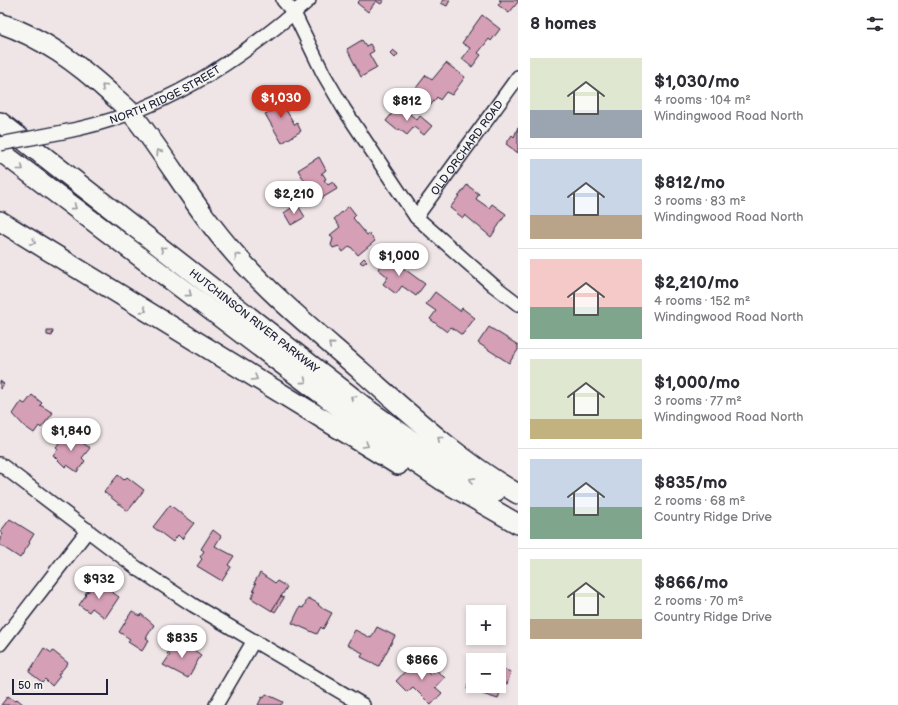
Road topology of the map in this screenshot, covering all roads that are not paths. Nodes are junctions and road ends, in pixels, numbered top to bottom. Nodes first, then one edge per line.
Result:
1 (283, 0) edge
2 (308, 0) edge
3 (294, 13) junction
4 (0, 23) edge
5 (518, 77) edge
6 (132, 114) junction
7 (0, 122) edge
8 (0, 144) edge
9 (0, 151) edge
10 (416, 217) junction
11 (0, 221) edge
12 (518, 304) edge
13 (0, 464) edge
14 (518, 494) edge
15 (518, 506) edge
16 (518, 524) edge
17 (518, 529) edge
18 (88, 530) junction
19 (253, 642) junction
20 (0, 644) edge
21 (216, 705) edge
22 (363, 705) edge

1 - 3 street
2 - 3 street, NORTH RIDGE STREET
3 - 6 street, NORTH RIDGE STREET
3 - 10 street
6 -> 4 highway
5 - 10 street, OLD ORCHARD ROAD
6 - 8 street, NORTH RIDGE STREET, bridge
14 -> 6 highway
15 -> 7 highway, HUTCHINSON RIVER PARKWAY
9 -> 16 highway, HUTCHINSON RIVER PARKWAY
10 - 12 street
11 -> 17 highway
13 - 18 street
18 - 19 street
18 - 20 street
19 - 21 street
19 - 22 street

